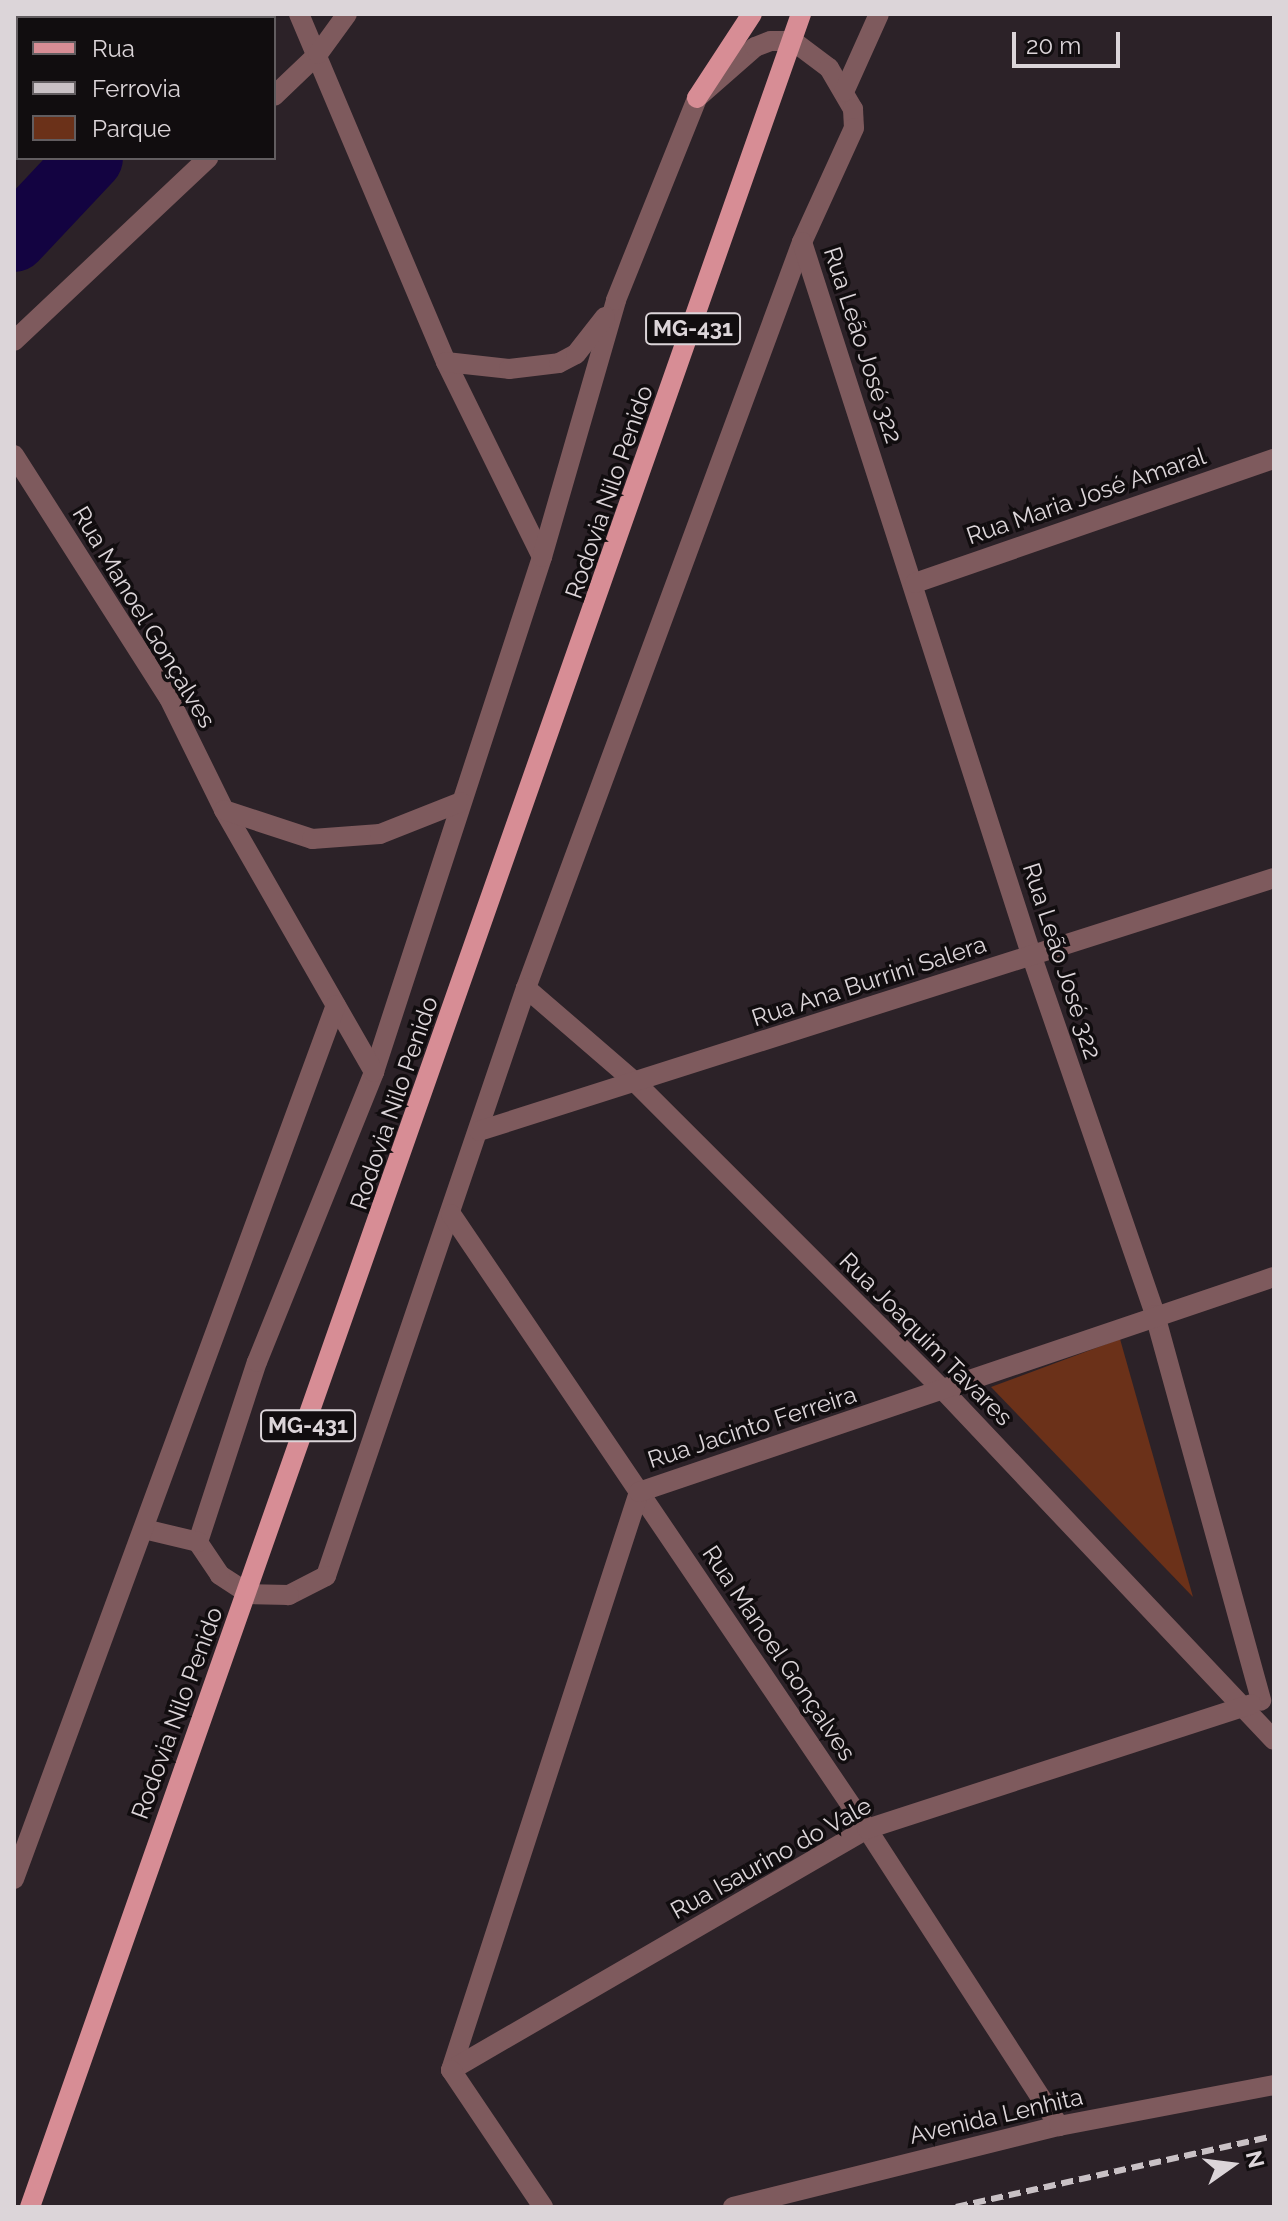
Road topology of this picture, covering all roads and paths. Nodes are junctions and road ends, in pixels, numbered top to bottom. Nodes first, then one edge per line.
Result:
1 (347, 14) edge
2 (752, 14) edge
3 (801, 14) edge
4 (879, 14) edge
5 (300, 16) edge
6 (793, 41) junction
7 (318, 54) junction
8 (844, 92) junction
9 (276, 94) edge
10 (697, 98) junction
11 (206, 160) edge
12 (802, 242) junction
13 (616, 300) junction
14 (14, 341) edge
15 (446, 362) junction
16 (14, 455) edge
17 (1274, 459) edge
18 (542, 557) junction
19 (915, 583) junction
20 (461, 802) junction
21 (224, 810) junction
22 (1274, 878) edge
23 (1032, 957) junction
24 (526, 988) junction
25 (336, 1005) junction
26 (374, 1072) junction
27 (636, 1083) junction
28 (479, 1131) junction
29 (451, 1214) junction
30 (1274, 1277) edge
31 (1155, 1315) junction
32 (944, 1391) junction
33 (639, 1492) junction
34 (144, 1529) junction
35 (198, 1542) junction
36 (249, 1594) junction
37 (1268, 1698) edge
38 (1240, 1708) junction
39 (1274, 1740) edge
40 (867, 1829) junction
41 (14, 1879) edge
42 (451, 2070) junction
43 (1274, 2085) edge
44 (1059, 2126) junction
45 (30, 2207) edge
46 (543, 2207) edge
47 (733, 2207) edge

1 - 7 street
2 - 10 main road
3 - 6 main road, Rodovia Nilo Penido / MG-431
4 - 8 street
5 - 7 street
6 - 8 street
6 - 10 street
6 - 36 main road, Rodovia Nilo Penido / MG-431
7 - 9 street
7 - 15 street
8 - 12 street
10 - 13 street
11 - 14 street
12 - 19 street, Rua Leão José 322
12 - 24 street
13 - 15 street
13 - 18 street
15 - 18 street
16 - 21 street, Rua Manoel Gonçalves
17 - 19 street, Rua Maria José Amaral
18 - 20 street
19 - 23 street, Rua Leão José 322
20 - 21 street
20 - 26 street
21 - 25 street, Rua Manoel Gonçalves
22 - 23 street, Rua Ana Burrini Salera
23 - 27 street, Rua Ana Burrini Salera
23 - 31 street, Rua Leão José 322
24 - 27 street, Rua Joaquim Tavares
24 - 28 street
25 - 26 street, Rua Manoel Gonçalves
25 - 34 street
26 - 35 street
27 - 28 street, Rua Ana Burrini Salera
27 - 32 street, Rua Joaquim Tavares
28 - 29 street
29 - 33 street, Rua Manoel Gonçalves
29 - 36 street
30 - 31 street, Rua Jacinto Ferreira
31 - 32 street, Rua Jacinto Ferreira
31 - 37 street, Rua Leão José 322
32 - 33 street, Rua Jacinto Ferreira
32 - 38 street, Rua Joaquim Tavares
33 - 40 street, Rua Manoel Gonçalves
33 - 42 street, Rua Jacinto Ferreira
34 - 35 street
34 - 41 street
35 - 36 street
36 - 45 main road, Rodovia Nilo Penido / MG-431
37 - 38 street, Rua Isaurino do Vale
38 - 39 street, Rua Joaquim Tavares
38 - 40 street, Rua Isaurino do Vale
40 - 42 street, Rua Isaurino do Vale
40 - 44 street, Rua Manoel Gonçalves
42 - 46 street
43 - 44 street, Avenida Lenhita
44 - 47 street, Avenida Lenhita

